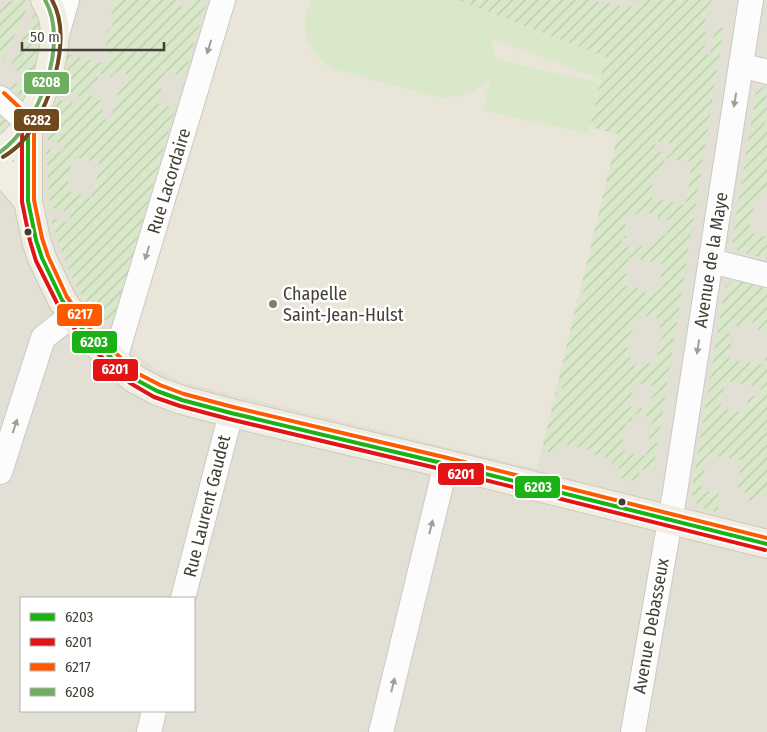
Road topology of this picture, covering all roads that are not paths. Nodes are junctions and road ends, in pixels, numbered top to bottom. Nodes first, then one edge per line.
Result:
1 (45, 0) edge
2 (66, 0) edge
3 (223, 0) edge
4 (750, 0) edge
5 (55, 40) junction
6 (741, 65) junction
7 (767, 72) edge
8 (0, 98) edge
9 (28, 122) junction
10 (0, 152) edge
11 (0, 168) edge
12 (28, 201) junction
13 (711, 261) junction
14 (767, 275) edge
15 (72, 316) junction
16 (114, 362) junction
17 (231, 413) junction
18 (446, 464) junction
19 (0, 472) edge
20 (670, 520) junction
21 (767, 544) edge
22 (183, 597) edge
23 (154, 712) edge
24 (148, 732) edge
25 (381, 732) edge
26 (633, 732) edge

1 - 5 main road
2 - 5 street
3 -> 16 street, Rue Lacordaire
4 - 6 street, Avenue de la Maye
5 - 9 main road
6 - 7 street
6 -> 13 street, Avenue de la Maye
8 - 9 street
9 - 10 main road
9 - 12 main road
11 - 12 main road
12 - 15 main road
13 - 14 street
13 -> 20 street, Avenue de la Maye
15 - 16 main road
19 -> 15 street
16 - 17 main road
17 - 18 main road
17 - 22 street, Rue Laurent Gaudet
18 - 20 main road
25 -> 18 street
20 - 21 main road
20 - 26 street, Avenue Debasseux
23 - 24 street

